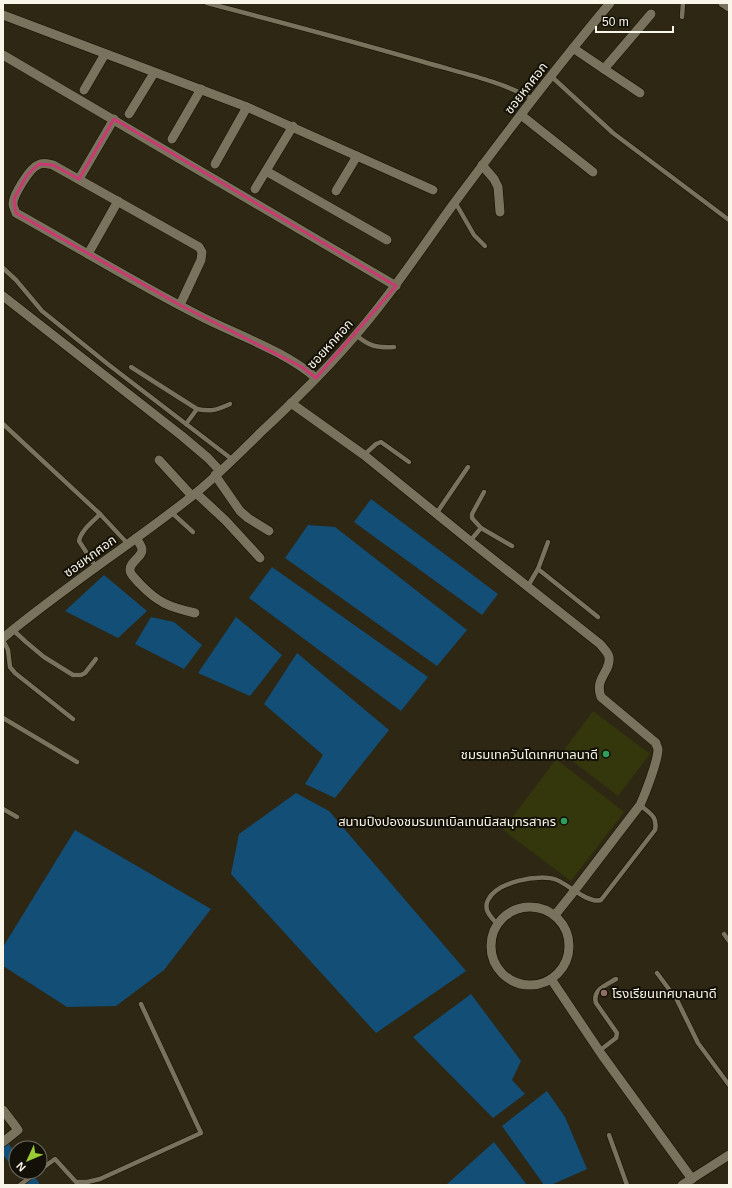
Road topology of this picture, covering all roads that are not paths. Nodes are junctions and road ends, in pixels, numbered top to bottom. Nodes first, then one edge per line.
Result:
1 (207, 3) edge
2 (610, 3) edge
3 (682, 3) edge
4 (723, 3) edge
5 (729, 7) edge
6 (651, 14) dead end
7 (3, 15) edge
8 (682, 17) dead end
9 (573, 48) junction
10 (105, 54) junction
11 (3, 55) edge
12 (604, 69) junction
13 (154, 73) junction
14 (552, 77) junction
15 (201, 89) junction
16 (84, 90) dead end
17 (640, 93) dead end
18 (529, 97) junction
19 (247, 107) junction
20 (129, 114) dead end
21 (521, 115) junction
22 (114, 119) junction
23 (293, 126) junction
24 (172, 139) dead end
25 (357, 156) junction
26 (215, 164) dead end
27 (482, 165) junction
28 (266, 171) junction
29 (593, 172) dead end
30 (79, 178) junction
31 (255, 189) dead end
32 (433, 190) dead end
33 (336, 191) dead end
34 (118, 201) junction
35 (455, 202) junction
36 (500, 212) dead end
37 (729, 220) edge
38 (387, 240) dead end
39 (485, 246) dead end
40 (88, 254) junction
41 (3, 268) edge
42 (392, 283) junction
43 (3, 296) edge
44 (180, 305) junction
45 (356, 335) junction
46 (394, 347) dead end
47 (131, 367) dead end
48 (313, 375) junction
49 (291, 403) junction
50 (230, 404) dead end
51 (197, 409) junction
52 (3, 424) edge
53 (186, 424) junction
54 (364, 455) junction
55 (230, 458) junction
56 (159, 460) dead end
57 (409, 462) dead end
58 (468, 467) dead end
59 (217, 471) junction
60 (484, 492) dead end
61 (192, 493) junction
62 (171, 512) junction
63 (100, 514) junction
64 (436, 514) junction
65 (482, 528) junction
66 (270, 531) dead end
67 (193, 532) dead end
68 (136, 538) junction
69 (126, 541) junction
70 (470, 541) junction
71 (548, 542) dead end
72 (512, 546) dead end
73 (260, 558) dead end
74 (94, 564) junction
75 (538, 569) junction
76 (528, 586) junction
77 (195, 613) dead end
78 (598, 617) dead end
79 (6, 635) edge
80 (96, 659) dead end
81 (3, 718) edge
82 (73, 719) dead end
83 (77, 762) dead end
84 (640, 805) junction
85 (3, 810) edge
86 (17, 817) dead end
87 (575, 890) junction
88 (555, 915) junction
89 (497, 924) junction
90 (724, 934) dead end
91 (729, 941) edge
92 (657, 973) dead end
93 (616, 978) dead end
94 (551, 979) junction
95 (142, 1004) dead end
96 (599, 1050) junction
97 (729, 1085) edge
98 (3, 1110) edge
99 (609, 1135) dead end
100 (6, 1139) edge
101 (729, 1155) edge
102 (48, 1164) edge
103 (692, 1179) junction
104 (627, 1185) edge
105 (682, 1185) edge

1 - 18 lane
2 - 9 street, ซอยหกศอก
3 - 8 lane
4 - 5 street
6 - 12 street
7 - 10 street
9 - 12 street
9 - 14 street, ซอยหกศอก
10 - 13 street
10 - 16 street
11 - 22 street
12 - 17 street
13 - 15 street
13 - 20 street
14 - 18 street, ซอยหกศอก
14 - 37 lane
15 - 19 street
15 - 24 street
18 - 21 street, ซอยหกศอก
19 - 23 street
19 - 26 street
21 - 27 street, ซอยหกศอก
21 - 29 street
22 - 30 street
22 - 42 street
23 - 25 street
23 - 28 street
25 - 32 street
25 - 33 street
27 - 35 street, ซอยหกศอก
27 - 36 street
28 - 31 street
28 - 38 street
30 - 34 street
30 - 40 street
34 - 40 street
34 - 44 street
35 - 39 lane
35 - 42 street, ซอยหกศอก
40 - 44 street
41 - 53 lane
42 - 45 street, ซอยหกศอก
43 - 59 street
44 - 48 street
45 - 46 lane
45 - 48 street, ซอยหกศอก
47 - 51 lane
48 - 49 street, ซอยหกศอก
49 - 54 street
49 - 55 street, ซอยหกศอก
50 - 51 lane
51 - 53 lane
52 - 63 lane
53 - 55 lane
54 - 57 lane
54 - 64 street
55 - 59 street, ซอยหกศอก
56 - 61 street
58 - 64 lane
59 - 61 street, ซอยหกศอก
59 - 66 street
60 - 65 lane
61 - 62 street, ซอยหกศอก
61 - 73 street
62 - 67 lane
62 - 68 street, ซอยหกศอก
63 - 69 lane
63 - 74 lane
64 - 70 street
65 - 70 lane
65 - 72 lane
68 - 69 street, ซอยหกศอก
68 - 77 street
69 - 74 street, ซอยหกศอก
70 - 76 street
71 - 75 lane
74 - 79 street, ซอยหกศอก
75 - 76 lane
75 - 78 lane
76 - 84 street
79 - 80 lane
79 - 82 lane
81 - 83 lane
84 - 87 street
84 - 87 lane
85 - 86 lane
87 - 88 street
87 - 89 lane
88 - 89 street
88 - 94 street
89 - 94 street
90 - 91 lane
92 - 97 lane
93 - 96 lane
94 - 96 street
95 - 102 lane
96 - 103 street
98 - 100 street
99 - 104 lane
101 - 103 street
103 - 105 street

